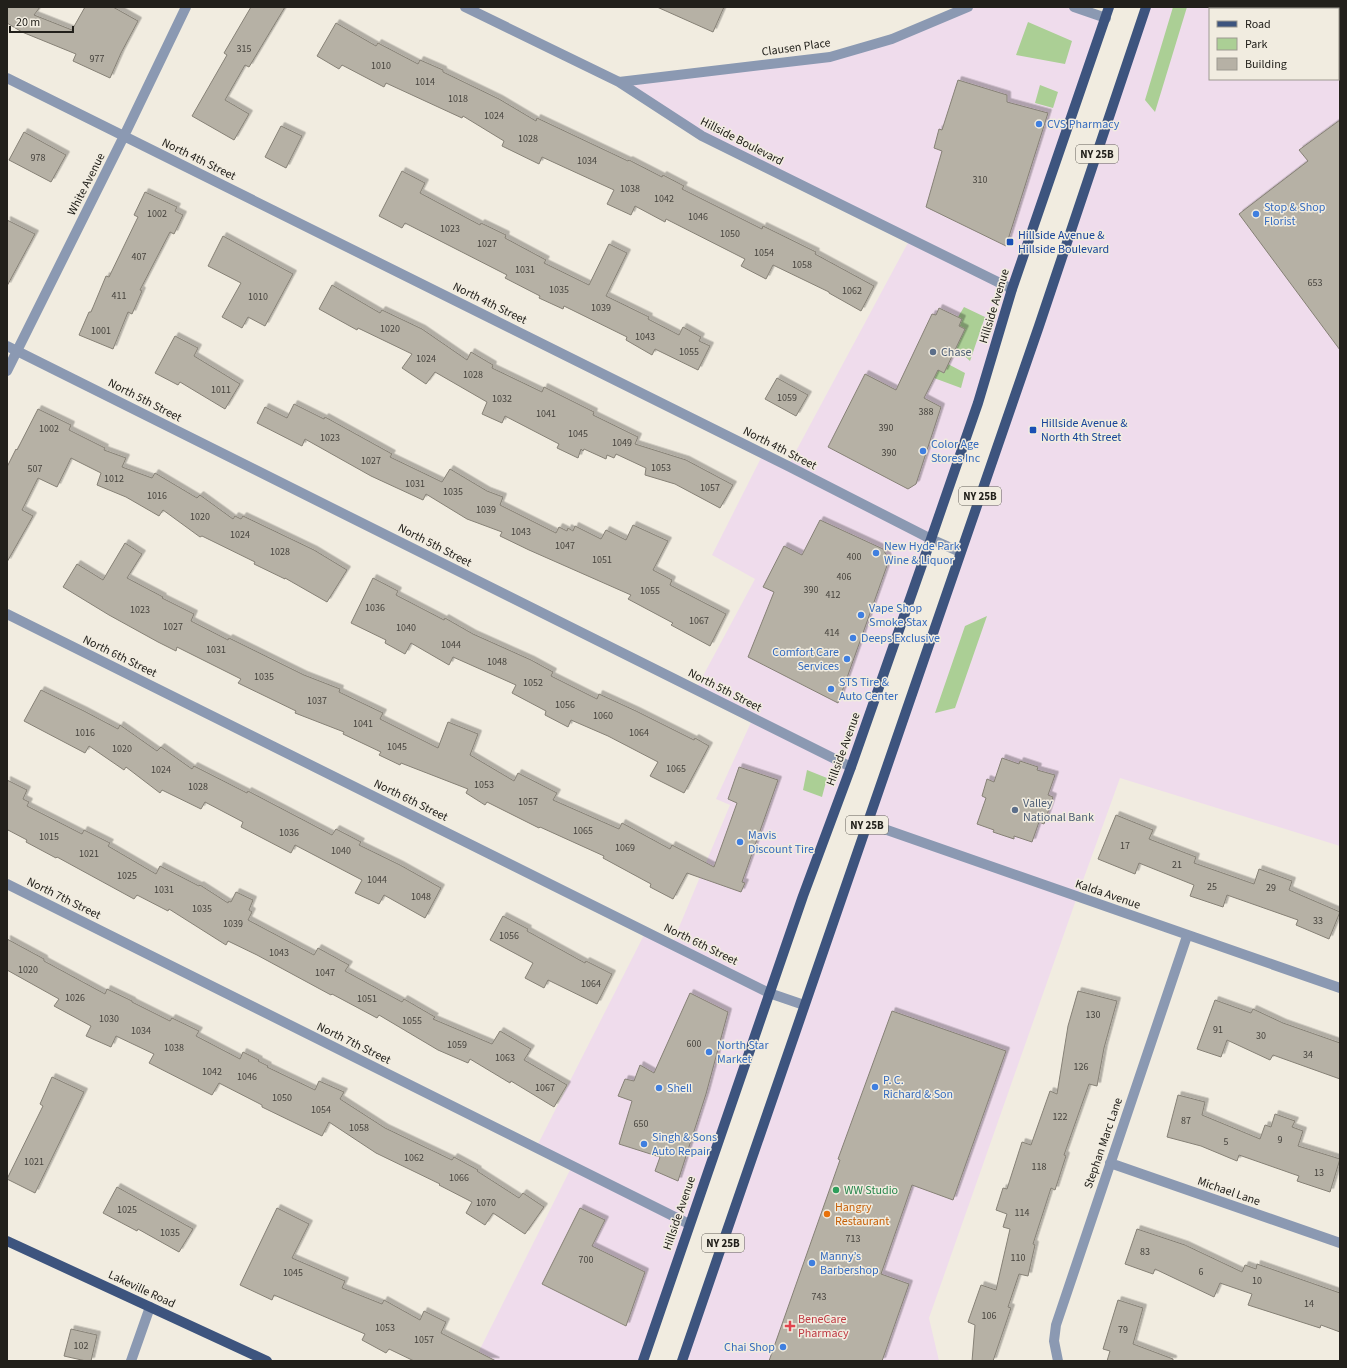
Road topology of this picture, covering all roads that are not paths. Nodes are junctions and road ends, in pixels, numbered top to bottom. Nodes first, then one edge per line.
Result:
1 (186, 7) edge
2 (465, 7) edge
3 (968, 7) edge
4 (1074, 7) edge
5 (1109, 7) edge
6 (1146, 7) edge
7 (1106, 18) junction
8 (7, 78) edge
9 (619, 82) junction
10 (124, 136) junction
11 (1012, 289) junction
12 (7, 346) edge
13 (17, 351) junction
14 (7, 371) edge
15 (931, 539) junction
16 (960, 552) junction
17 (7, 614) edge
18 (851, 767) junction
19 (867, 823) junction
20 (7, 884) edge
21 (1187, 936) junction
22 (1340, 988) edge
23 (769, 993) junction
24 (804, 1005) junction
25 (1110, 1163) junction
26 (689, 1224) junction
27 (7, 1241) edge
28 (1340, 1243) edge
29 (150, 1307) junction
30 (131, 1361) edge
31 (267, 1361) edge
32 (643, 1361) edge
33 (682, 1361) edge
34 (1058, 1361) edge

1 - 10 street, White Avenue
2 - 9 street, Hillside Boulevard
3 - 9 street, Clausen Place
4 - 7 street
5 - 7 main road, Hillside Avenue / NY 25B
6 - 16 main road, NY 25B
7 - 11 main road, Hillside Avenue / NY 25B
8 - 10 street, North 4th Street
9 - 11 street, Hillside Boulevard
10 - 13 street, White Avenue
10 - 15 street, North 4th Street
11 - 15 main road, Hillside Avenue / NY 25B
12 - 13 street, North 5th Street
13 - 14 street, White Avenue
13 - 18 street, North 5th Street
15 - 16 street, North 4th Street
15 - 18 main road, Hillside Avenue / NY 25B
16 - 19 main road, NY 25B
17 - 23 street, North 6th Street
18 - 23 main road, Hillside Avenue / NY 25B
19 - 21 street, Kalda Avenue
19 - 24 main road, NY 25B
20 - 26 street, North 7th Street
21 - 22 street, Kalda Avenue
21 - 25 street, Stephan Marc Lane
23 - 24 street, North 6th Street
23 - 26 main road, Hillside Avenue / NY 25B
24 - 33 main road, NY 25B
25 - 28 street, Michael Lane
25 - 34 street, Stephan Marc Lane
26 - 32 main road, Hillside Avenue / NY 25B
27 - 29 main road, Lakeville Road
29 - 30 street
29 - 31 main road, Lakeville Road

